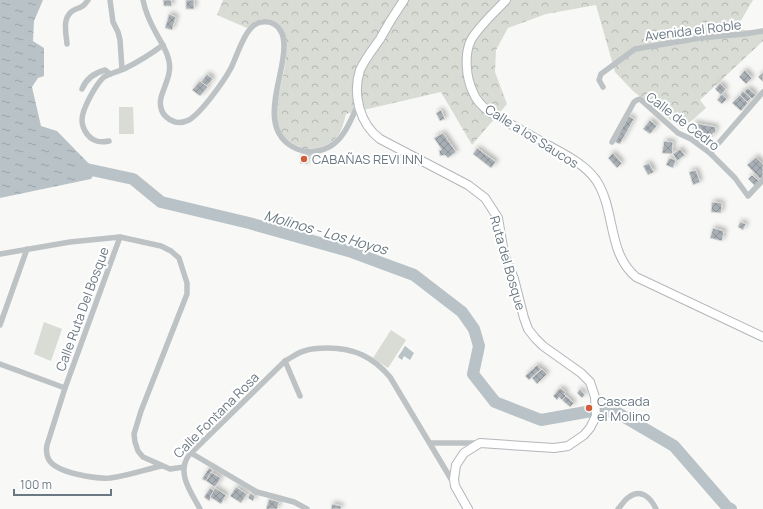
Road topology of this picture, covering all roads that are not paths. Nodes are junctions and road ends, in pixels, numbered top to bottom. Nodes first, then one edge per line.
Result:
1 (88, 0) edge
2 (110, 0) edge
3 (143, 0) edge
4 (404, 0) edge
5 (506, 0) edge
6 (763, 31) edge
7 (67, 44) dead end
8 (163, 45) junction
9 (122, 69) junction
10 (110, 74) junction
11 (603, 87) dead end
12 (82, 89) dead end
13 (763, 92) edge
14 (359, 103) junction
15 (109, 141) dead end
16 (612, 142) dead end
17 (710, 153) junction
18 (763, 180) edge
19 (120, 237) junction
20 (27, 249) junction
21 (0, 254) edge
22 (0, 325) edge
23 (763, 337) edge
24 (285, 362) junction
25 (0, 364) edge
26 (65, 388) junction
27 (300, 396) dead end
28 (430, 443) junction
29 (480, 443) junction
30 (192, 453) junction
31 (161, 466) junction
32 (184, 467) junction
33 (455, 486) junction
34 (200, 509) edge
35 (307, 509) edge
36 (468, 509) edge
37 (618, 509) edge
38 (656, 509) edge

1 - 7 street
2 - 9 street
3 - 8 street
4 - 14 street, Ruta del Bosque
5 - 23 street, Calle a los Saucos
6 - 11 street, Avenida el Roble
8 - 9 street
8 - 14 street
9 - 10 street
10 - 12 street
10 - 15 street
13 - 17 street
14 - 29 street, Ruta del Bosque
16 - 17 street, Calle de Cedro
17 - 18 street, Calle de Cedro
19 - 20 street, Calle Fontana Rosa
19 - 26 street, Calle Ruta Del Bosque
19 - 31 street, Calle Fontana Rosa
20 - 21 street, Calle Fontana Rosa
20 - 22 street
24 - 27 street
24 - 28 street, Calle Fontana Rosa
24 - 30 street, Calle Fontana Rosa
25 - 26 street
26 - 31 street, Calle Ruta Del Bosque
28 - 29 street
28 - 33 street, Calle Fontana Rosa
29 - 33 street
30 - 32 street, Calle Fontana Rosa
30 - 35 street
31 - 32 street, Calle Fontana Rosa
32 - 34 street
33 - 36 street
37 - 38 street

